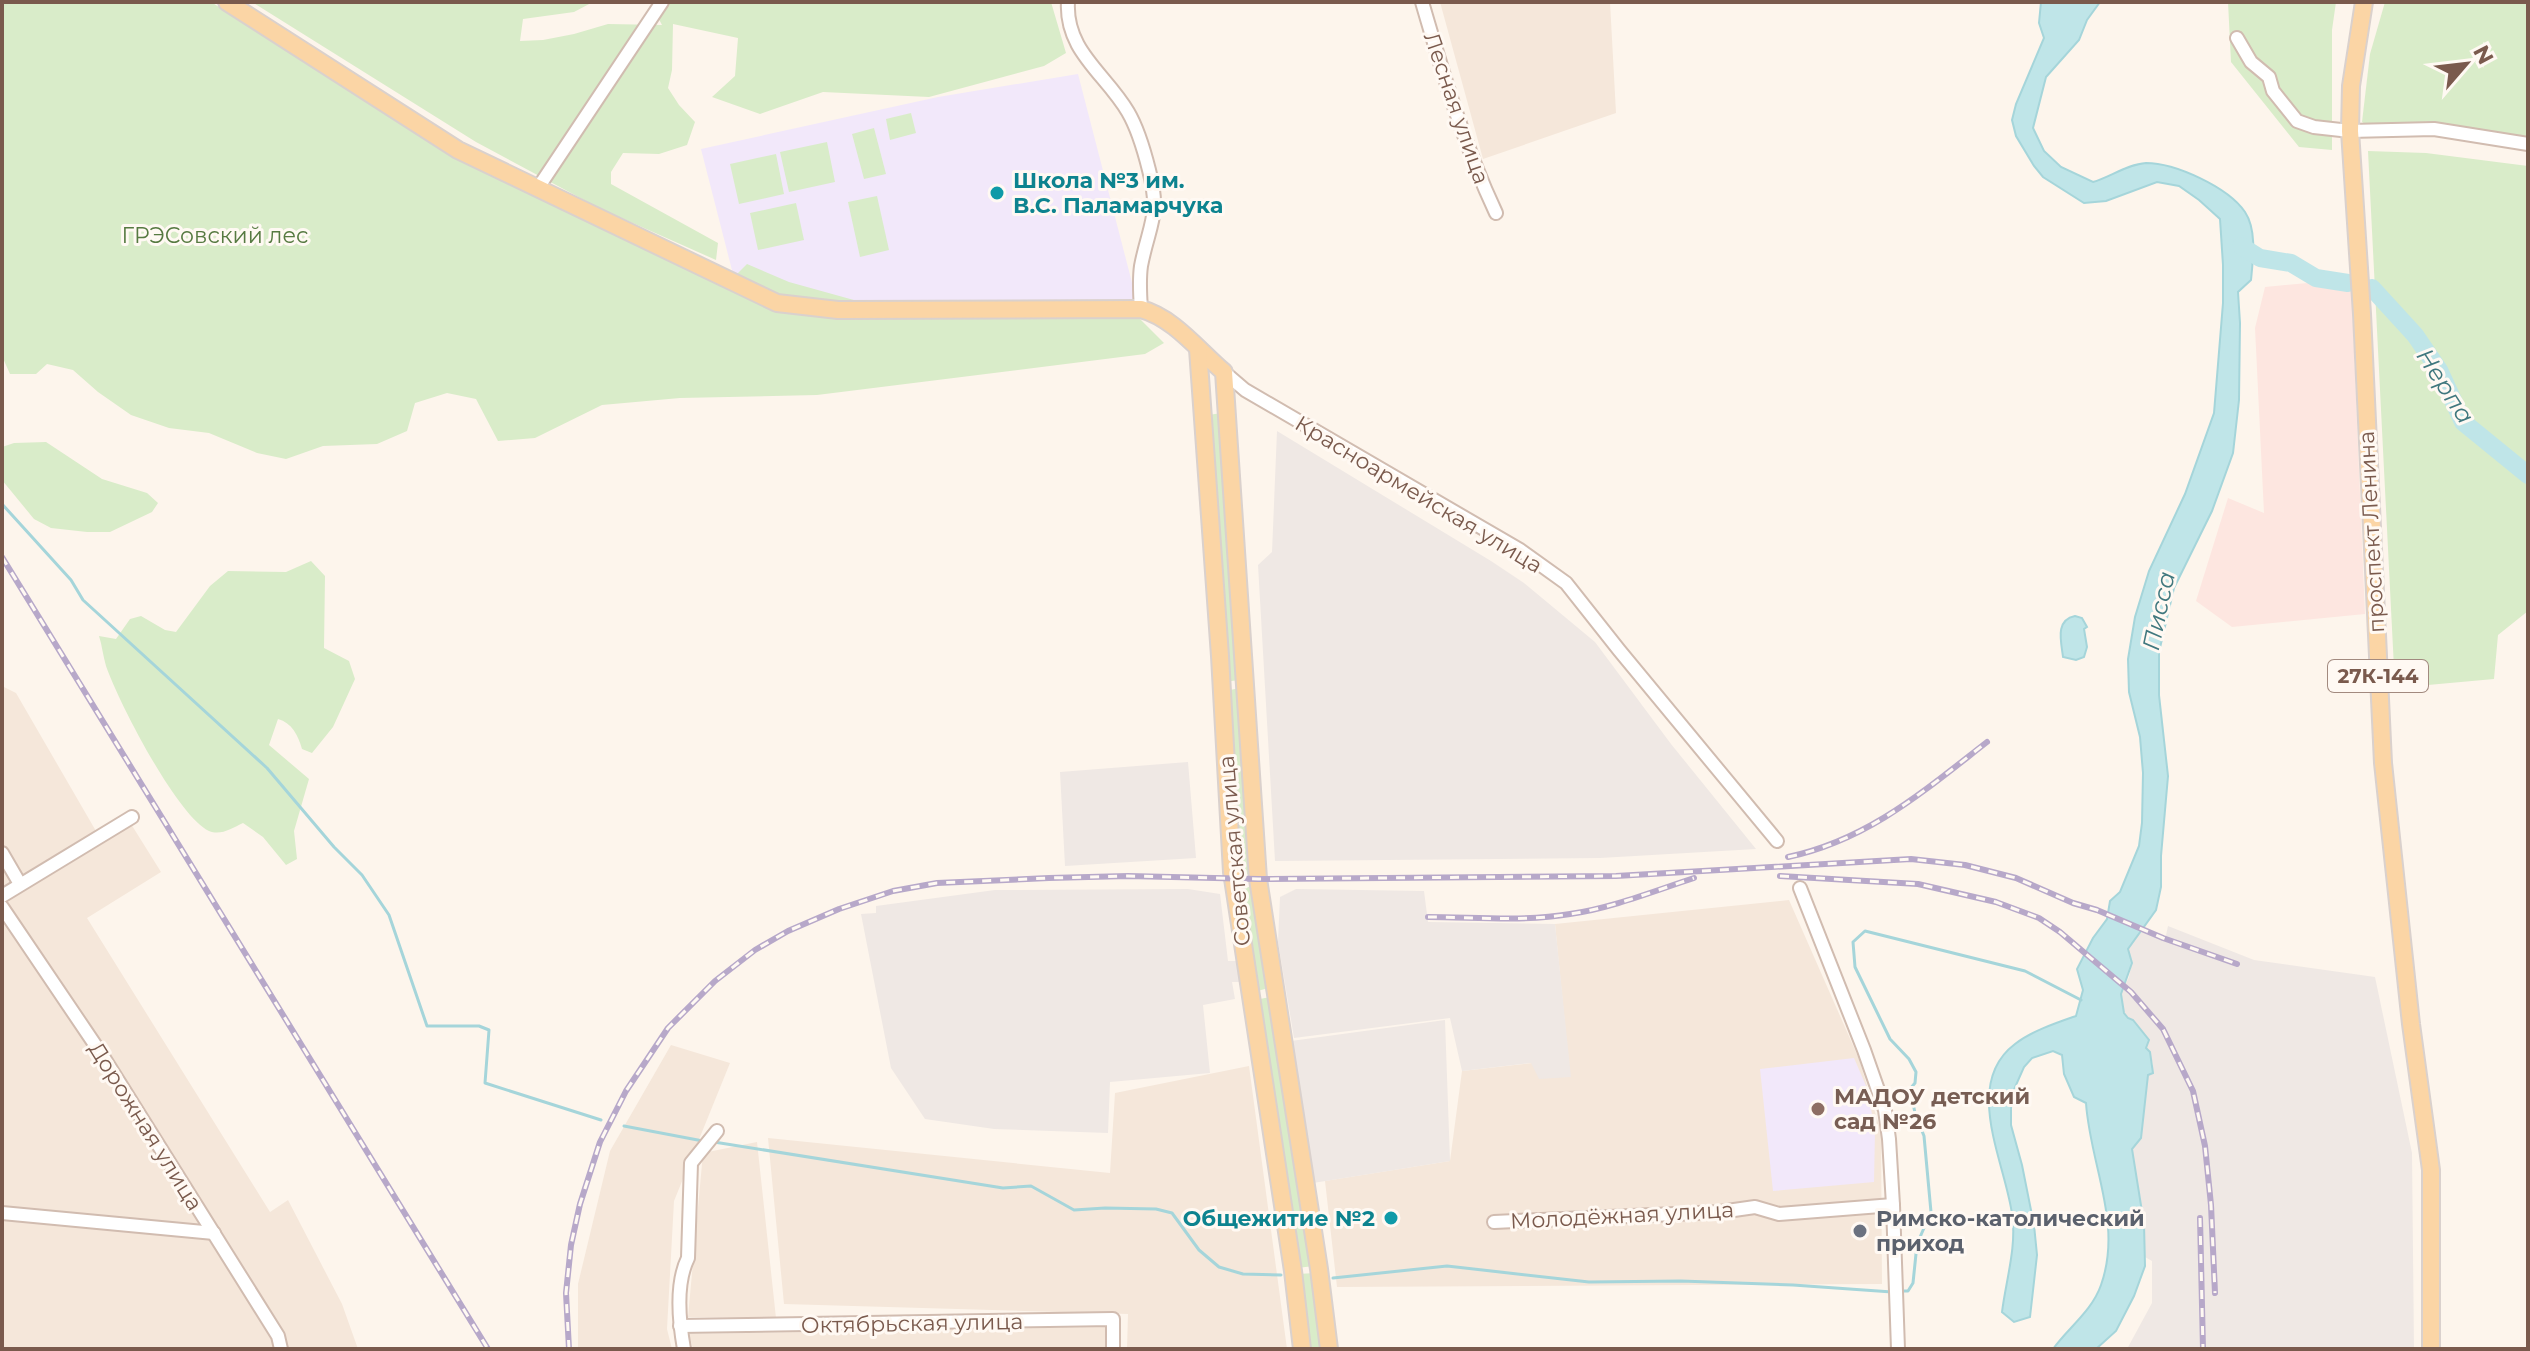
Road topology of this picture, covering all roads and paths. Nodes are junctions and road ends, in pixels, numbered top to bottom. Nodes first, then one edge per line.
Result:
1 (227, 2) edge
2 (662, 2) edge
3 (1068, 2) edge
4 (1422, 2) edge
5 (2364, 2) edge
6 (2237, 38) dead end
7 (2350, 131) junction
8 (2528, 144) edge
9 (538, 188) junction
10 (1496, 213) dead end
11 (1141, 309) junction
12 (1198, 349) junction
13 (1224, 372) junction
14 (132, 817) dead end
15 (1777, 841) dead end
16 (2, 853) edge
17 (20, 884) junction
18 (1800, 888) dead end
19 (2, 896) edge
20 (2, 907) edge
21 (1274, 992) junction
22 (1251, 997) junction
23 (717, 1131) dead end
24 (1893, 1205) junction
25 (198, 1209) junction
26 (2, 1213) edge
27 (1494, 1222) dead end
28 (181, 1230) junction
29 (214, 1233) junction
30 (1319, 1269) junction
31 (1293, 1271) junction
32 (680, 1326) junction
33 (281, 1349) edge
34 (684, 1349) edge
35 (1113, 1349) edge
36 (1302, 1349) edge
37 (1329, 1349) edge
38 (1898, 1349) edge
39 (2431, 1349) edge

1 - 9 main road
2 - 9 street
3 - 11 street
4 - 10 street, Лесная улица
5 - 7 main road, проспект Ленина / 27К-144
6 - 7 street
7 - 8 street
7 - 39 main road, проспект Ленина / 27К-144
9 - 11 main road
11 - 12 main road, Красноармейская улица
12 - 13 main road, Красноармейская улица
12 - 22 main road, Советская улица
13 - 15 street, Красноармейская улица
13 - 21 main road, Советская улица
14 - 17 street
16 - 17 street
17 - 19 street
18 - 24 street
20 - 25 street, Дорожная улица
21 - 22 street
21 - 30 main road, Советская улица
22 - 31 main road, Советская улица
23 - 32 street
24 - 27 street, Молодёжная улица
24 - 38 street
25 - 28 street
25 - 29 street, Дорожная улица
26 - 28 street
28 - 29 street
29 - 33 street, Дорожная улица
30 - 31 street
30 - 37 main road, Советская улица
31 - 36 main road, Советская улица
32 - 34 street
32 - 35 street, Октябрьская улица

